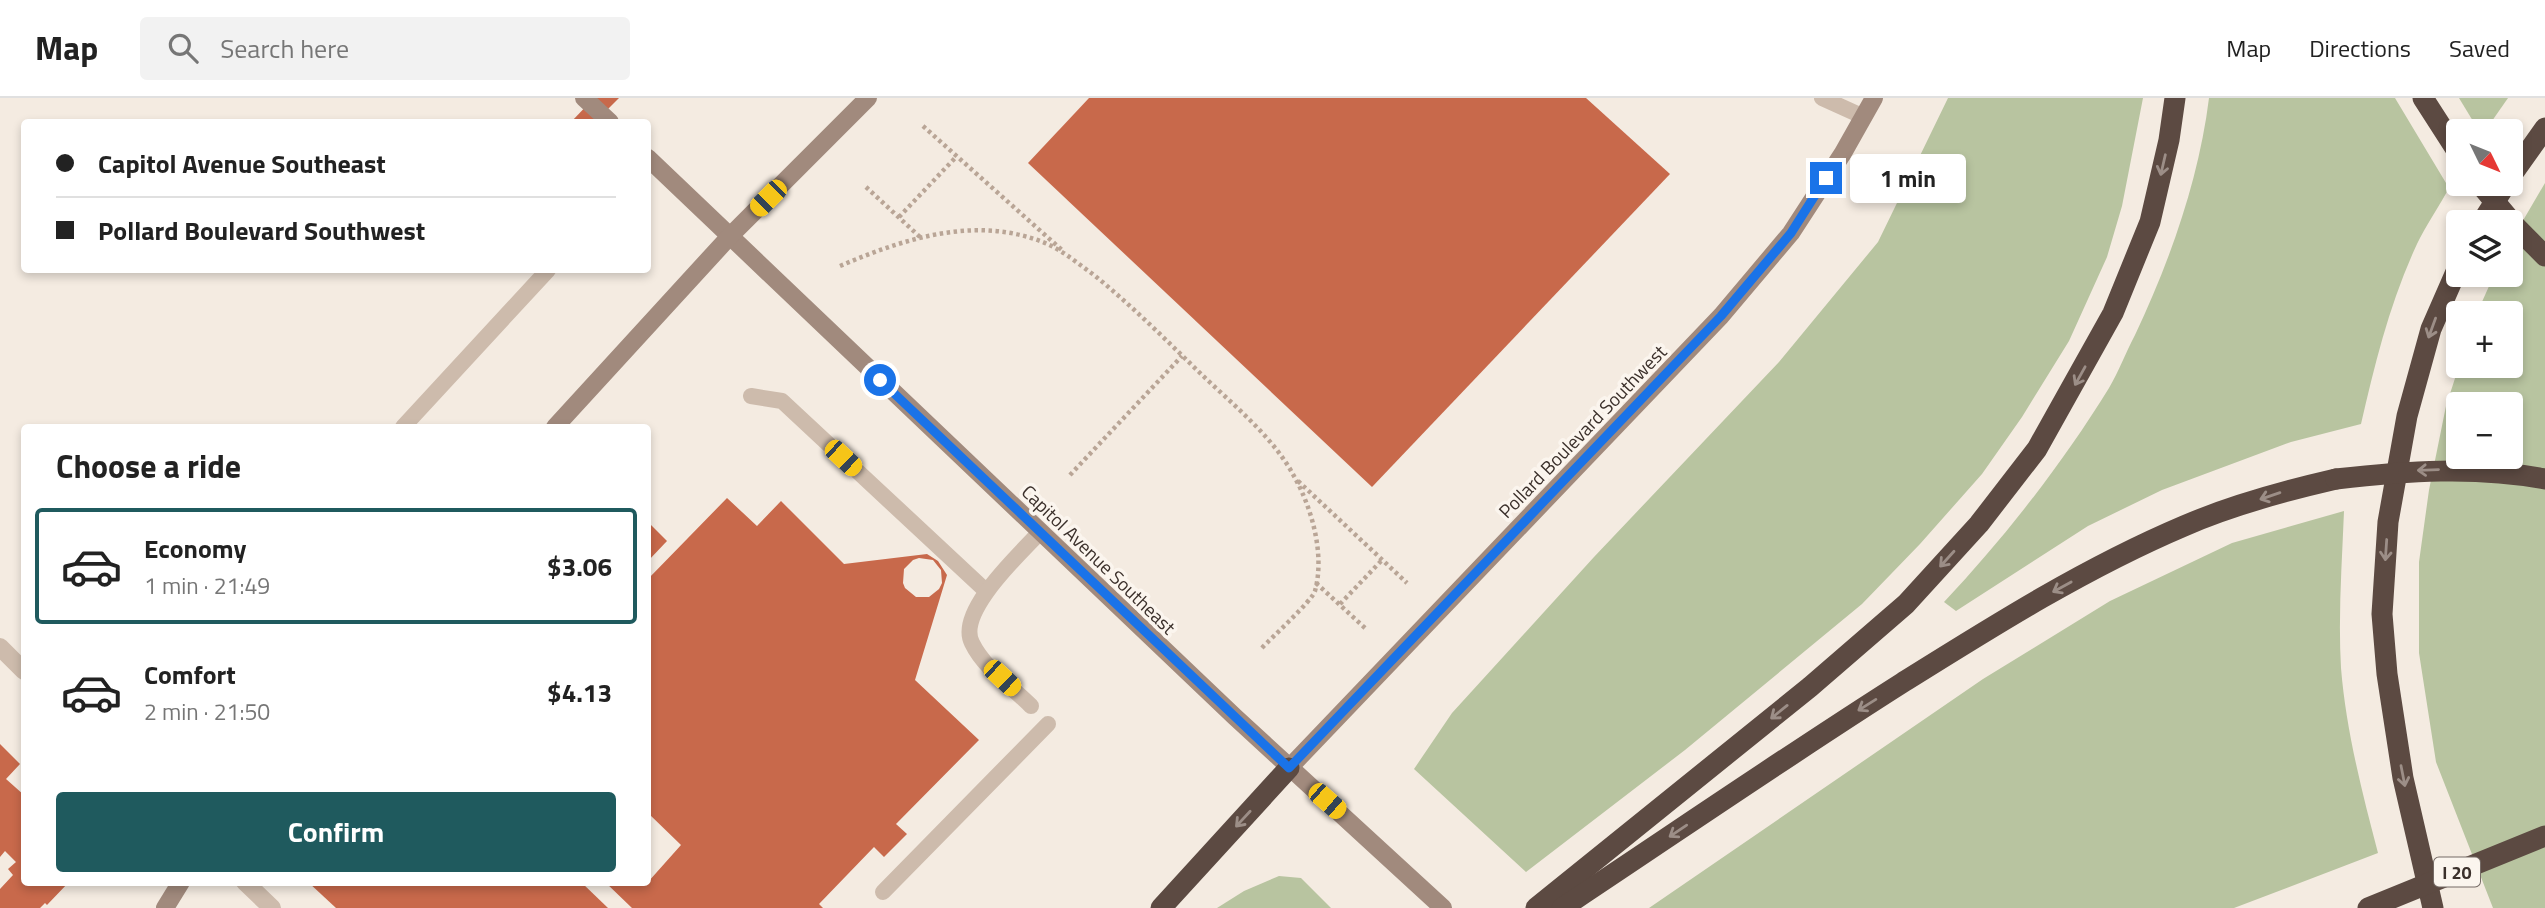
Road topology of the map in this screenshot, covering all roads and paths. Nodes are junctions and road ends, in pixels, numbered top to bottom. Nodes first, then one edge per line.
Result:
1 (584, 98) edge
2 (868, 98) edge
3 (1822, 98) edge
4 (1874, 98) edge
5 (2175, 98) edge
6 (2423, 98) edge
7 (1864, 117) junction
8 (607, 119) edge
9 (923, 126) dead end
10 (2541, 132) edge
11 (2446, 134) edge
12 (956, 157) junction
13 (2524, 157) edge
14 (651, 161) edge
15 (866, 187) dead end
16 (2490, 196) edge
17 (899, 218) junction
18 (730, 236) junction
19 (920, 238) junction
20 (2545, 256) edge
21 (1072, 258) junction
22 (840, 265) dead end
23 (545, 273) edge
24 (2449, 287) edge
25 (1182, 356) junction
26 (751, 396) dead end
27 (406, 424) edge
28 (558, 424) edge
29 (1070, 475) dead end
30 (1296, 479) junction
31 (2545, 479) edge
32 (1040, 532) junction
33 (1382, 559) junction
34 (1315, 583) junction
35 (1407, 583) dead end
36 (986, 591) junction
37 (1340, 604) junction
38 (1366, 628) dead end
39 (0, 647) edge
40 (1261, 649) dead end
41 (21, 668) edge
42 (1031, 706) dead end
43 (1048, 724) dead end
44 (1289, 768) junction
45 (2545, 836) edge
46 (178, 886) edge
47 (249, 886) edge
48 (883, 892) dead end
49 (164, 908) edge
50 (272, 908) edge
51 (1161, 908) edge
52 (1443, 908) edge
53 (1536, 908) edge
54 (1562, 908) edge
55 (2368, 908) edge
56 (2433, 908) edge

1 - 8 main road
2 - 18 main road
3 - 7 lane
4 - 7 main road, Pollard Boulevard Southwest
5 -> 53 highway
6 - 11 highway
7 - 44 main road, Pollard Boulevard Southwest
9 - 12 path
10 - 13 highway
12 - 17 path
12 - 21 path
14 - 18 main road, Capitol Avenue Southeast
15 - 17 path
16 - 20 highway, bridge
17 - 19 path
18 - 28 main road
18 - 32 main road, Capitol Avenue Southeast
19 - 21 path
19 - 22 path
21 - 25 path
23 - 27 lane
24 -> 56 highway
25 - 29 path
25 - 30 path
26 - 36 lane
30 - 33 path
30 - 34 path
31 -> 54 highway, bridge
32 - 36 lane
32 - 44 main road, Capitol Avenue Southeast
33 - 35 path
33 - 37 path
34 - 37 path
34 - 40 path
36 - 42 lane
37 - 38 path
39 - 41 street
43 - 48 lane
44 -> 51 highway
44 - 52 main road, Capitol Avenue Southeast
45 - 55 highway, I 20, bridge
46 - 49 main road
47 - 50 street

